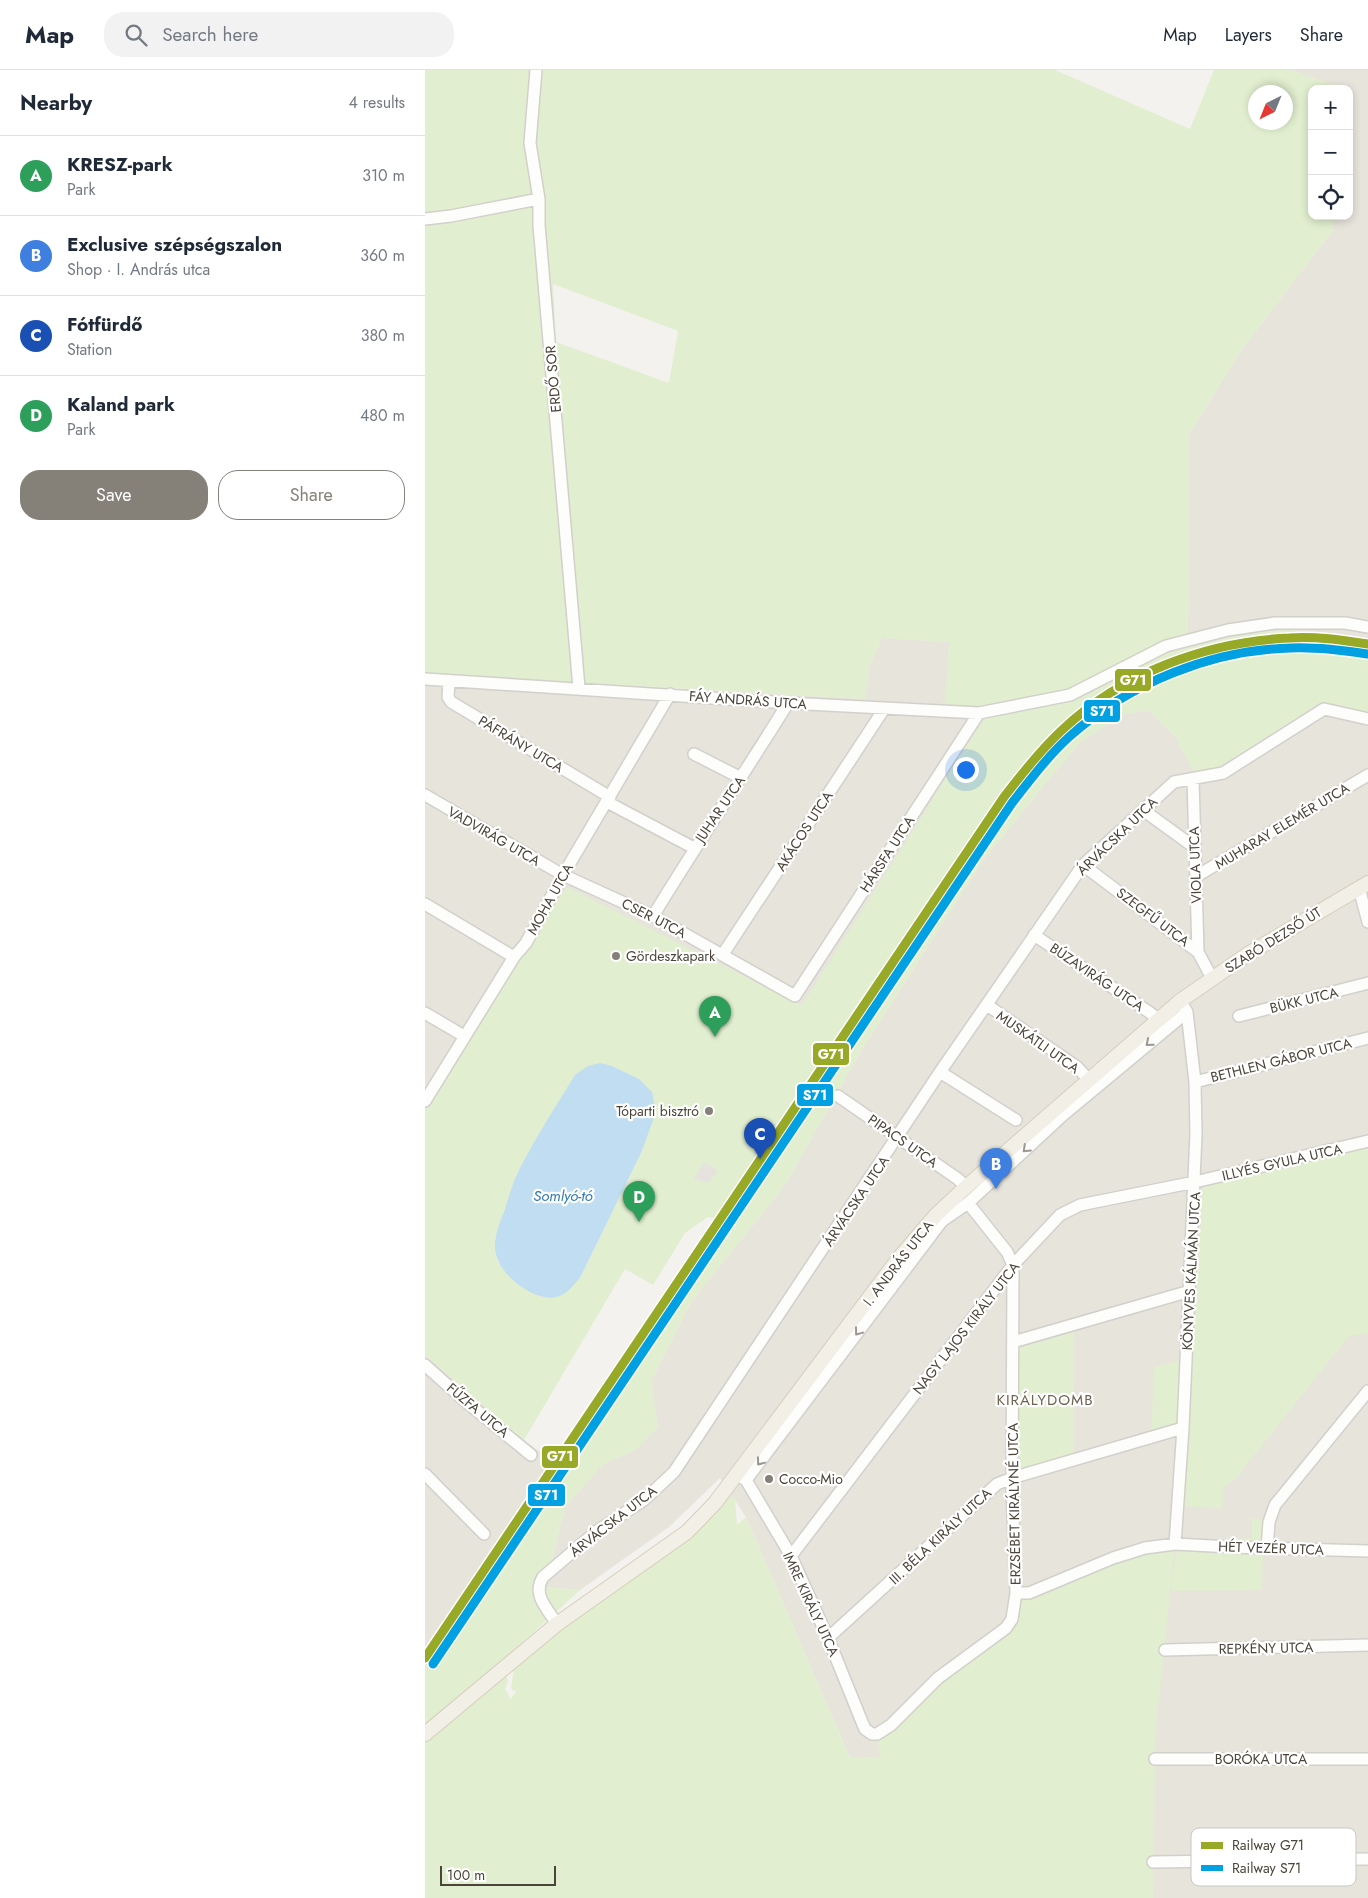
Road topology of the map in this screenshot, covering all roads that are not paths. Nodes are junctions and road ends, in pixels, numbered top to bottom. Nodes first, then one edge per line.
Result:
1 (536, 70) edge
2 (539, 198) junction
3 (425, 219) edge
4 (1368, 626) edge
5 (425, 679) edge
6 (449, 681) junction
7 (579, 688) junction
8 (670, 694) junction
9 (788, 703) junction
10 (884, 708) junction
11 (979, 713) junction
12 (1368, 719) edge
13 (694, 754) dead end
14 (1368, 775) edge
15 (741, 778) junction
16 (1193, 779) junction
17 (425, 795) edge
18 (608, 800) junction
19 (1143, 810) junction
20 (1194, 847) junction
21 (695, 848) junction
22 (1083, 865) junction
23 (563, 875) junction
24 (1195, 877) junction
25 (1364, 885) edge
26 (425, 904) edge
27 (653, 916) junction
28 (1368, 922) edge
29 (1034, 935) junction
30 (1199, 952) junction
31 (723, 954) junction
32 (514, 958) junction
33 (1212, 978) junction
34 (1368, 983) edge
35 (795, 996) joint
36 (987, 1005) junction
37 (1183, 1006) junction
38 (425, 1013) edge
39 (1239, 1016) dead end
40 (1159, 1020) junction
41 (464, 1036) junction
42 (1368, 1038) edge
43 (940, 1072) junction
44 (1089, 1080) junction
45 (1195, 1082) junction
46 (839, 1096) dead end
47 (425, 1101) edge
48 (1016, 1120) dead end
49 (898, 1138) junction
50 (1368, 1141) edge
51 (1195, 1182) junction
52 (965, 1187) junction
53 (968, 1203) junction
54 (1013, 1265) junction
55 (1190, 1291) junction
56 (1013, 1342) junction
57 (425, 1365) edge
58 (1368, 1391) edge
59 (1183, 1428) junction
60 (531, 1455) dead end
61 (742, 1477) junction
62 (1013, 1478) junction
63 (427, 1480) edge
64 (484, 1534) dead end
65 (1175, 1544) junction
66 (1267, 1548) junction
67 (1368, 1551) edge
68 (791, 1556) junction
69 (1016, 1593) junction
70 (557, 1624) junction
71 (828, 1638) junction
72 (1368, 1645) edge
73 (1165, 1650) dead end
74 (425, 1734) edge
75 (877, 1734) joint
76 (1155, 1759) dead end
77 (1368, 1759) edge
78 (1191, 1861) edge
79 (1153, 1862) dead end

1 - 2 street, ERDŐ SOR
2 - 3 street
2 - 7 street, ERDŐ SOR
4 - 11 street, FÁY ANDRÁS UTCA
5 - 6 street, FÁY ANDRÁS UTCA
6 - 7 street, FÁY ANDRÁS UTCA
6 - 18 street, PÁFRÁNY UTCA
7 - 8 street, FÁY ANDRÁS UTCA
8 - 9 street, FÁY ANDRÁS UTCA
8 - 18 street, MOHA UTCA
9 - 10 street, FÁY ANDRÁS UTCA
9 - 15 street, JUHAR UTCA
10 - 11 street, FÁY ANDRÁS UTCA
10 - 31 street, AKÁCOS UTCA
11 - 35 street, HÁRSFA UTCA
12 - 16 street, ÁRVÁCSKA UTCA
13 - 15 street
14 - 24 street, MUHARAY ELEMÉR UTCA
15 - 21 street, JUHAR UTCA
16 - 19 street, ÁRVÁCSKA UTCA
16 - 20 street, VIOLA UTCA
17 - 23 street, VADVIRÁG UTCA
18 - 21 street
18 - 23 street, MOHA UTCA
19 - 20 street
19 - 22 street, ÁRVÁCSKA UTCA
20 - 24 street, VIOLA UTCA
21 - 27 street, JUHAR UTCA
22 - 29 street, ÁRVÁCSKA UTCA
22 - 30 street, SZEGFŰ UTCA
23 - 27 street, CSER UTCA
23 - 32 street, MOHA UTCA
24 - 30 street, VIOLA UTCA
25 - 28 street
25 - 33 main road, SZABÓ DEZSŐ ÚT
26 - 32 street
27 - 31 street, CSER UTCA
29 - 36 street, ÁRVÁCSKA UTCA
29 - 40 street, BÚZAVIRÁG UTCA
30 - 33 street, SZEGFŰ UTCA
31 - 35 street, CSER UTCA
32 - 41 street, MOHA UTCA
33 - 37 main road, SZABÓ DEZSŐ ÚT
34 - 39 street, BÜKK UTCA
36 - 43 street, ÁRVÁCSKA UTCA
36 - 44 street, MUSKÁTLI UTCA
37 - 40 main road, I. ANDRÁS UTCA
37 - 45 street, KÖNYVES KÁLMÁN UTCA
37 -> 53 street, I. ANDRÁS UTCA
38 - 41 street
40 - 44 main road, I. ANDRÁS UTCA
41 - 47 street, MOHA UTCA
42 - 45 street, BETHLEN GÁBOR UTCA
43 - 48 street
43 - 49 street, ÁRVÁCSKA UTCA
44 - 52 main road, I. ANDRÁS UTCA
45 - 51 street, KÖNYVES KÁLMÁN UTCA
46 - 49 street, PIPACS UTCA
49 - 52 street, PIPACS UTCA
49 - 70 street, ÁRVÁCSKA UTCA
50 - 51 street, ILLYÉS GYULA UTCA
51 - 54 street, NAGY LAJOS KIRÁLY UTCA
51 - 55 street, KÖNYVES KÁLMÁN UTCA
52 - 61 main road, I. ANDRÁS UTCA
53 - 54 street
53 -> 61 street, I. ANDRÁS UTCA
54 - 56 street, ERZSÉBET KIRÁLYNÉ UTCA
54 - 68 street, NAGY LAJOS KIRÁLY UTCA
55 - 56 street
55 - 59 street, KÖNYVES KÁLMÁN UTCA
56 - 62 street, ERZSÉBET KIRÁLYNÉ UTCA
57 - 60 street, FŰZFA UTCA
58 - 66 street
59 - 62 street, III. BÉLA KIRÁLY UTCA
59 - 65 street, KÖNYVES KÁLMÁN UTCA
61 - 68 street, IMRE KIRÁLY UTCA
61 - 70 main road
62 - 69 street, ERZSÉBET KIRÁLYNÉ UTCA
62 - 71 street, III. BÉLA KIRÁLY UTCA
63 - 64 street
65 - 66 street, HÉT VEZÉR UTCA
65 - 69 street, HÉT VEZÉR UTCA
66 - 67 street, HÉT VEZÉR UTCA
68 - 71 street, IMRE KIRÁLY UTCA
69 - 75 street, ERZSÉBET KIRÁLYNÉ UTCA
70 - 74 main road
71 - 75 street, IMRE KIRÁLY UTCA
72 - 73 street, REPKÉNY UTCA
76 - 77 street, BORÓKA UTCA
78 - 79 street

